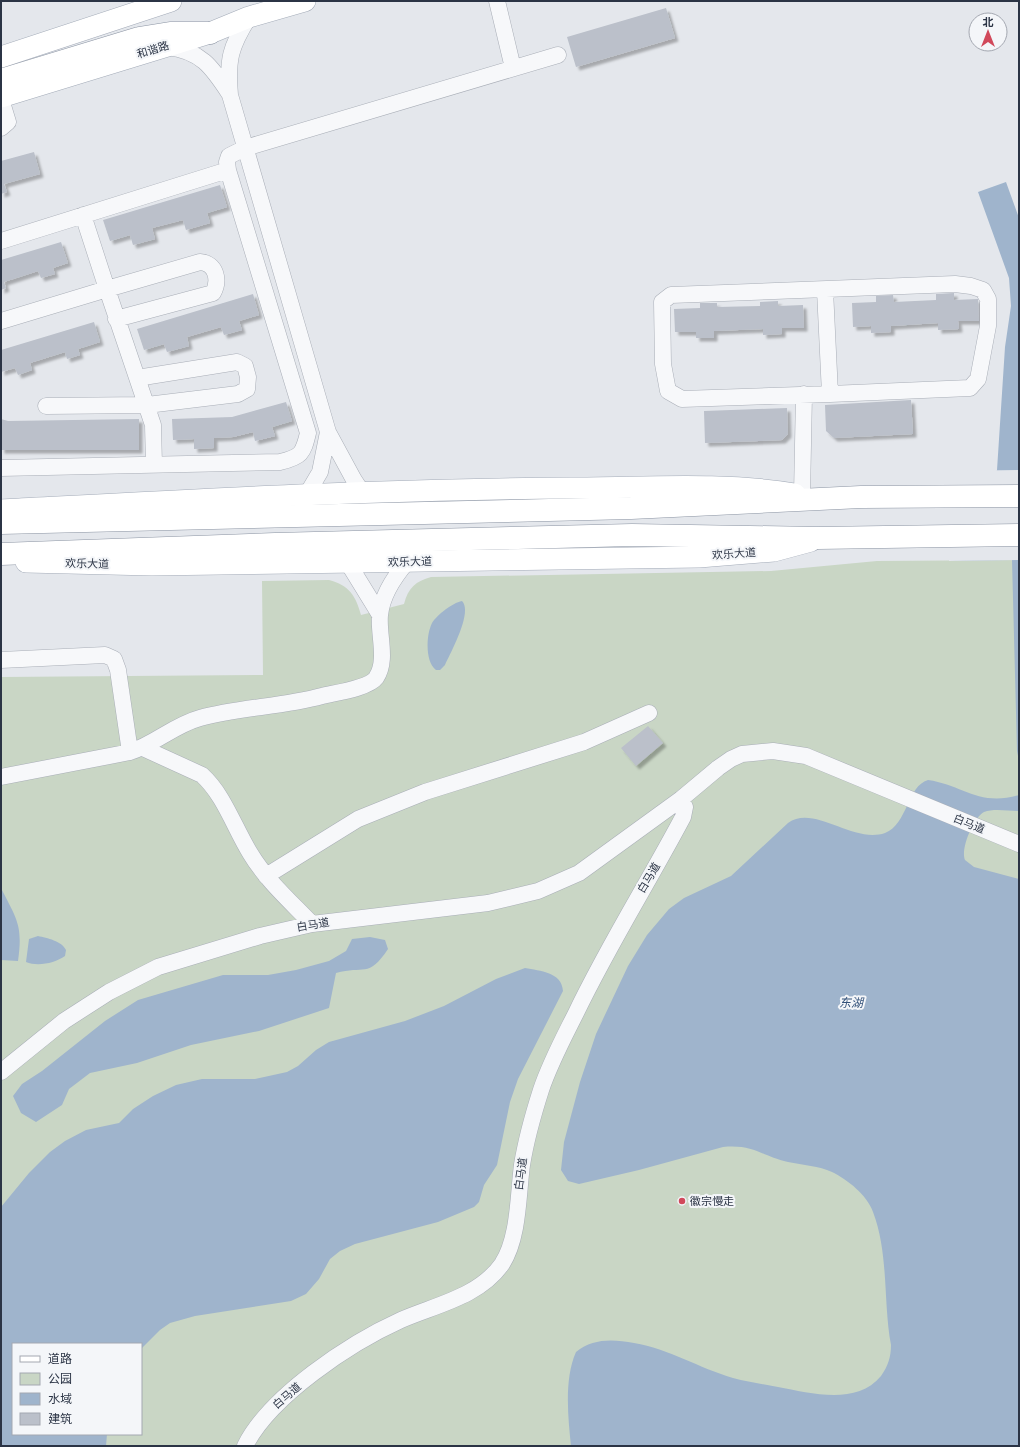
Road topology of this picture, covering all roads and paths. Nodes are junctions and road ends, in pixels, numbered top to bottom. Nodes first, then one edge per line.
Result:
1 (171, 1) edge
2 (305, 1) edge
3 (497, 1) edge
4 (249, 17) junction
5 (210, 33) junction
6 (165, 47) junction
7 (558, 55) dead end
8 (1, 57) edge
9 (513, 68) junction
10 (1, 80) edge
11 (230, 95) junction
12 (1, 98) edge
13 (1, 128) edge
14 (245, 148) junction
15 (228, 170) junction
16 (83, 215) junction
17 (1, 240) edge
18 (107, 289) junction
19 (825, 290) junction
20 (116, 319) junction
21 (1, 321) edge
22 (137, 378) junction
23 (830, 394) junction
24 (799, 395) junction
25 (147, 405) junction
26 (46, 406) dead end
27 (328, 432) junction
28 (154, 465) junction
29 (1, 468) edge
30 (362, 492) junction
31 (306, 494) junction
32 (804, 496) junction
33 (1019, 496) edge
34 (1, 510) edge
35 (1, 523) edge
36 (1019, 535) edge
37 (818, 538) junction
38 (1, 554) edge
39 (1, 562) edge
40 (407, 562) junction
41 (348, 563) junction
42 (380, 614) junction
43 (1, 660) edge
44 (649, 713) dead end
45 (136, 750) junction
46 (1, 777) edge
47 (681, 799) junction
48 (1019, 844) edge
49 (266, 876) junction
50 (312, 924) junction
51 (1, 1072) edge
52 (245, 1446) edge

1 - 8 main road
2 - 4 main road, 和谐路
3 - 9 street
4 - 5 main road, 和谐路
4 - 11 street
5 - 6 main road, 和谐路
5 - 10 highway
6 - 11 street
6 - 12 main road, 和谐路
7 - 9 street
9 - 14 street
11 - 14 street
12 - 13 street
14 - 15 street
14 - 27 street
15 - 16 street
15 - 28 street
16 - 17 street
16 - 18 street
18 - 20 street
18 - 20 street
18 - 21 street
19 - 23 street
19 - 23 street
19 - 24 street
20 - 22 street
22 - 25 street
22 - 25 street
23 - 24 street
24 - 32 street
25 - 26 street
25 - 28 street
27 - 30 street
27 - 31 street
28 - 29 street
30 - 31 main road
30 - 32 main road
31 - 34 main road
32 - 33 highway
32 - 35 highway
36 - 37 highway, 欢乐大道
37 - 38 highway, 欢乐大道
37 - 40 main road, 欢乐大道
39 - 41 main road, 欢乐大道
40 - 41 main road, 欢乐大道
40 - 42 street
41 - 42 street
42 - 45 street
43 - 45 street
44 - 49 street
45 - 46 street
45 - 49 street
47 - 48 street, 白马道
47 - 50 street, 白马道
47 - 52 street, 白马道
49 - 50 street
50 - 51 street, 白马道

